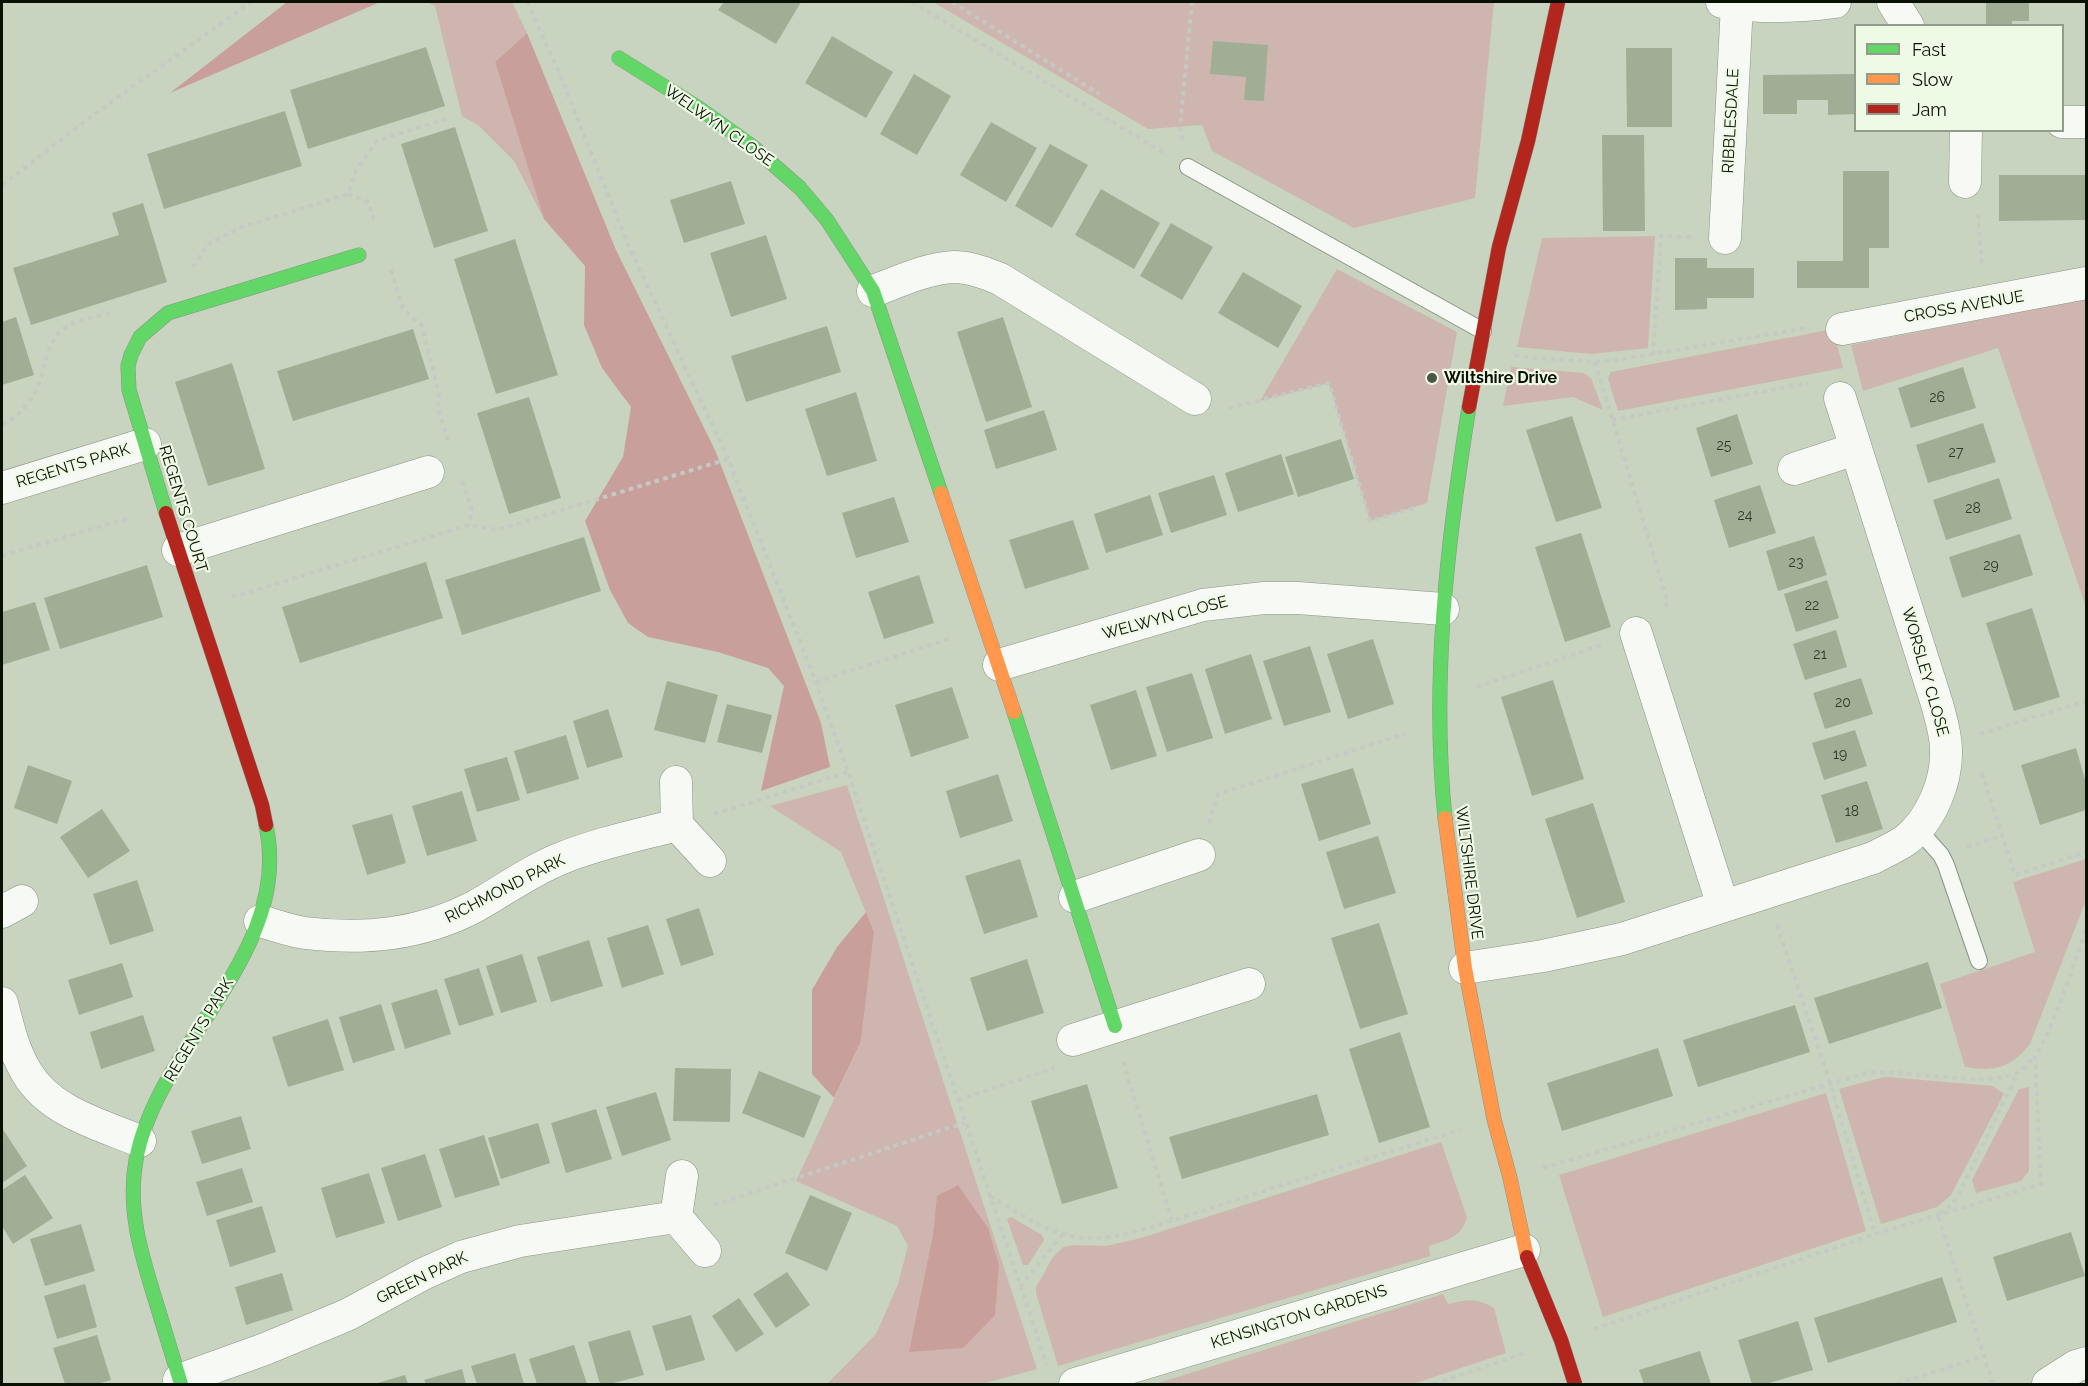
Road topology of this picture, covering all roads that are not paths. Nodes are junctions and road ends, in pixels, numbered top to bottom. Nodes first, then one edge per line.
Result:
1 (1558, 2) edge
2 (1834, 2) edge
3 (1893, 2) edge
4 (1730, 3) edge
5 (1907, 24) edge
6 (619, 58) dead end
7 (2064, 122) edge
8 (2086, 122) edge
9 (1966, 132) edge
10 (1188, 167) road end
11 (1965, 182) road end
12 (1725, 238) road end
13 (359, 255) dead end
14 (2086, 283) edge
15 (873, 291) junction
16 (1842, 329) road end
17 (1483, 331) junction
18 (1840, 398) dead end
19 (1195, 399) road end
20 (146, 444) junction
21 (1855, 448) junction
22 (1794, 469) dead end
23 (428, 472) dead end
24 (2, 488) edge
25 (178, 550) junction
26 (1443, 609) junction
27 (1636, 633) road end
28 (999, 665) junction
29 (676, 782) dead end
30 (677, 825) junction
31 (1917, 828) junction
32 (1198, 855) road end
33 (710, 861) dead end
34 (1075, 897) junction
35 (1723, 906) junction
36 (260, 921) junction
37 (1979, 961) dead end
38 (1465, 968) junction
39 (1249, 984) dead end
40 (2, 1003) edge
41 (1115, 1026) junction
42 (1073, 1040) road end
43 (140, 1141) junction
44 (682, 1176) dead end
45 (676, 1217) junction
46 (1524, 1250) junction
47 (705, 1251) dead end
48 (2086, 1363) edge
49 (1062, 1377) edge
50 (180, 1382) edge
51 (1575, 1384) edge
52 (2048, 1384) edge

1 - 17 street, WILTSHIRE DRIVE
2 - 4 street, RIBBLESDALE
3 - 5 street
4 - 12 street, RIBBLESDALE
6 - 15 street, WELWYN CLOSE
7 - 8 street
9 - 11 street
10 - 17 lane
13 - 20 street, REGENTS COURT
14 - 16 street, CROSS AVENUE
15 - 19 street
15 - 28 street, WELWYN CLOSE
17 - 26 street, WILTSHIRE DRIVE
18 - 21 street, WORSLEY CLOSE
20 - 24 street, REGENTS PARK
20 - 25 street, REGENTS COURT
21 - 22 street
21 - 31 street, WORSLEY CLOSE
23 - 25 street
25 - 36 street, REGENTS COURT
26 - 28 street, WELWYN CLOSE
26 - 38 street, WILTSHIRE DRIVE
27 - 35 street
28 - 34 street, WELWYN CLOSE
29 - 30 street
30 - 33 street
30 - 36 street, RICHMOND PARK
31 - 35 street, WORSLEY CLOSE
31 - 37 lane
32 - 34 street
34 - 41 street, WELWYN CLOSE
35 - 38 street, WORSLEY CLOSE
36 - 43 street, REGENTS PARK
38 - 46 street, WILTSHIRE DRIVE
39 - 41 street
40 - 43 street
41 - 42 street
43 - 50 street, REGENTS PARK
44 - 45 street
45 - 47 street
45 - 50 street, GREEN PARK
46 - 49 street, KENSINGTON GARDENS
46 - 51 street, WILTSHIRE DRIVE
48 - 52 street

